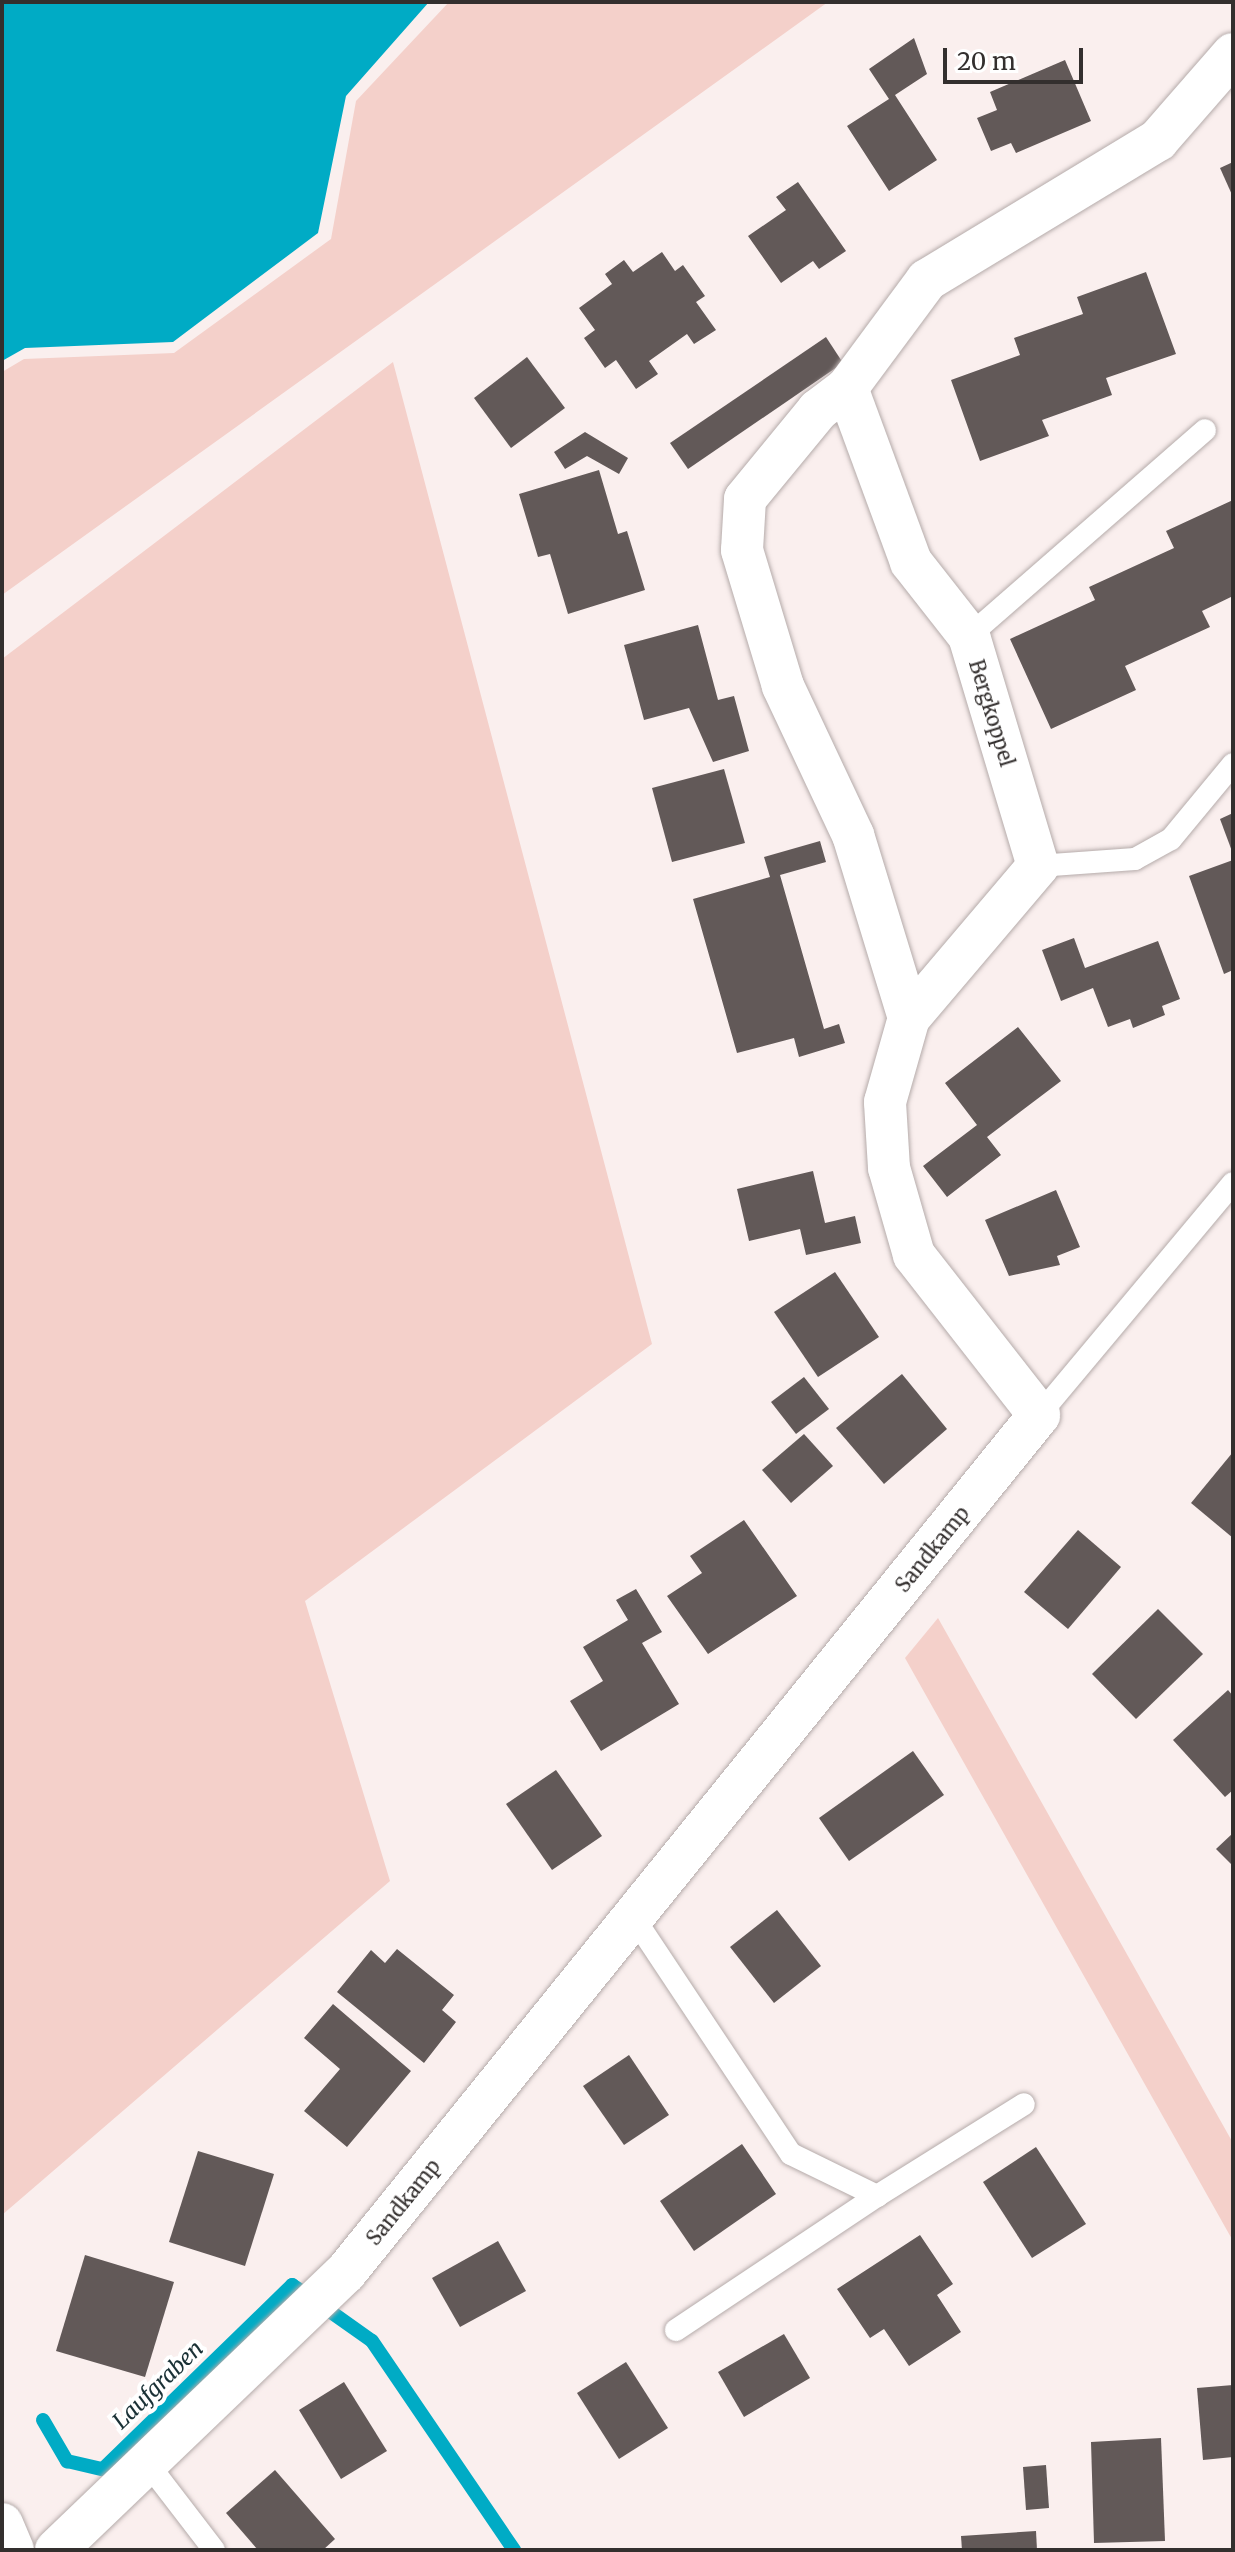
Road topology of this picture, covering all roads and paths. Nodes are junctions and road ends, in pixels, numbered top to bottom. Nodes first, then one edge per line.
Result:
1 (1233, 54) edge
2 (847, 388) junction
3 (1205, 430) dead end
4 (969, 636) junction
5 (1233, 764) edge
6 (1038, 866) junction
7 (909, 1018) junction
8 (1233, 1183) edge
9 (1039, 1415) junction
10 (634, 1918) junction
11 (1024, 2104) dead end
12 (877, 2196) junction
13 (676, 2330) dead end
14 (148, 2464) junction
15 (2, 2524) edge
16 (13, 2550) edge
17 (56, 2550) edge
18 (214, 2550) edge

1 - 2 street
2 - 4 street, Bergkoppel
2 - 7 street
3 - 4 lane
4 - 6 street, Bergkoppel
5 - 6 lane
6 - 7 street
7 - 9 street
8 - 9 lane, Sandkamp
9 - 10 street, Sandkamp
10 - 12 lane
10 - 14 street, Sandkamp
11 - 12 lane
12 - 13 lane
14 - 17 street, Sandkamp
14 - 18 lane
15 - 16 street

